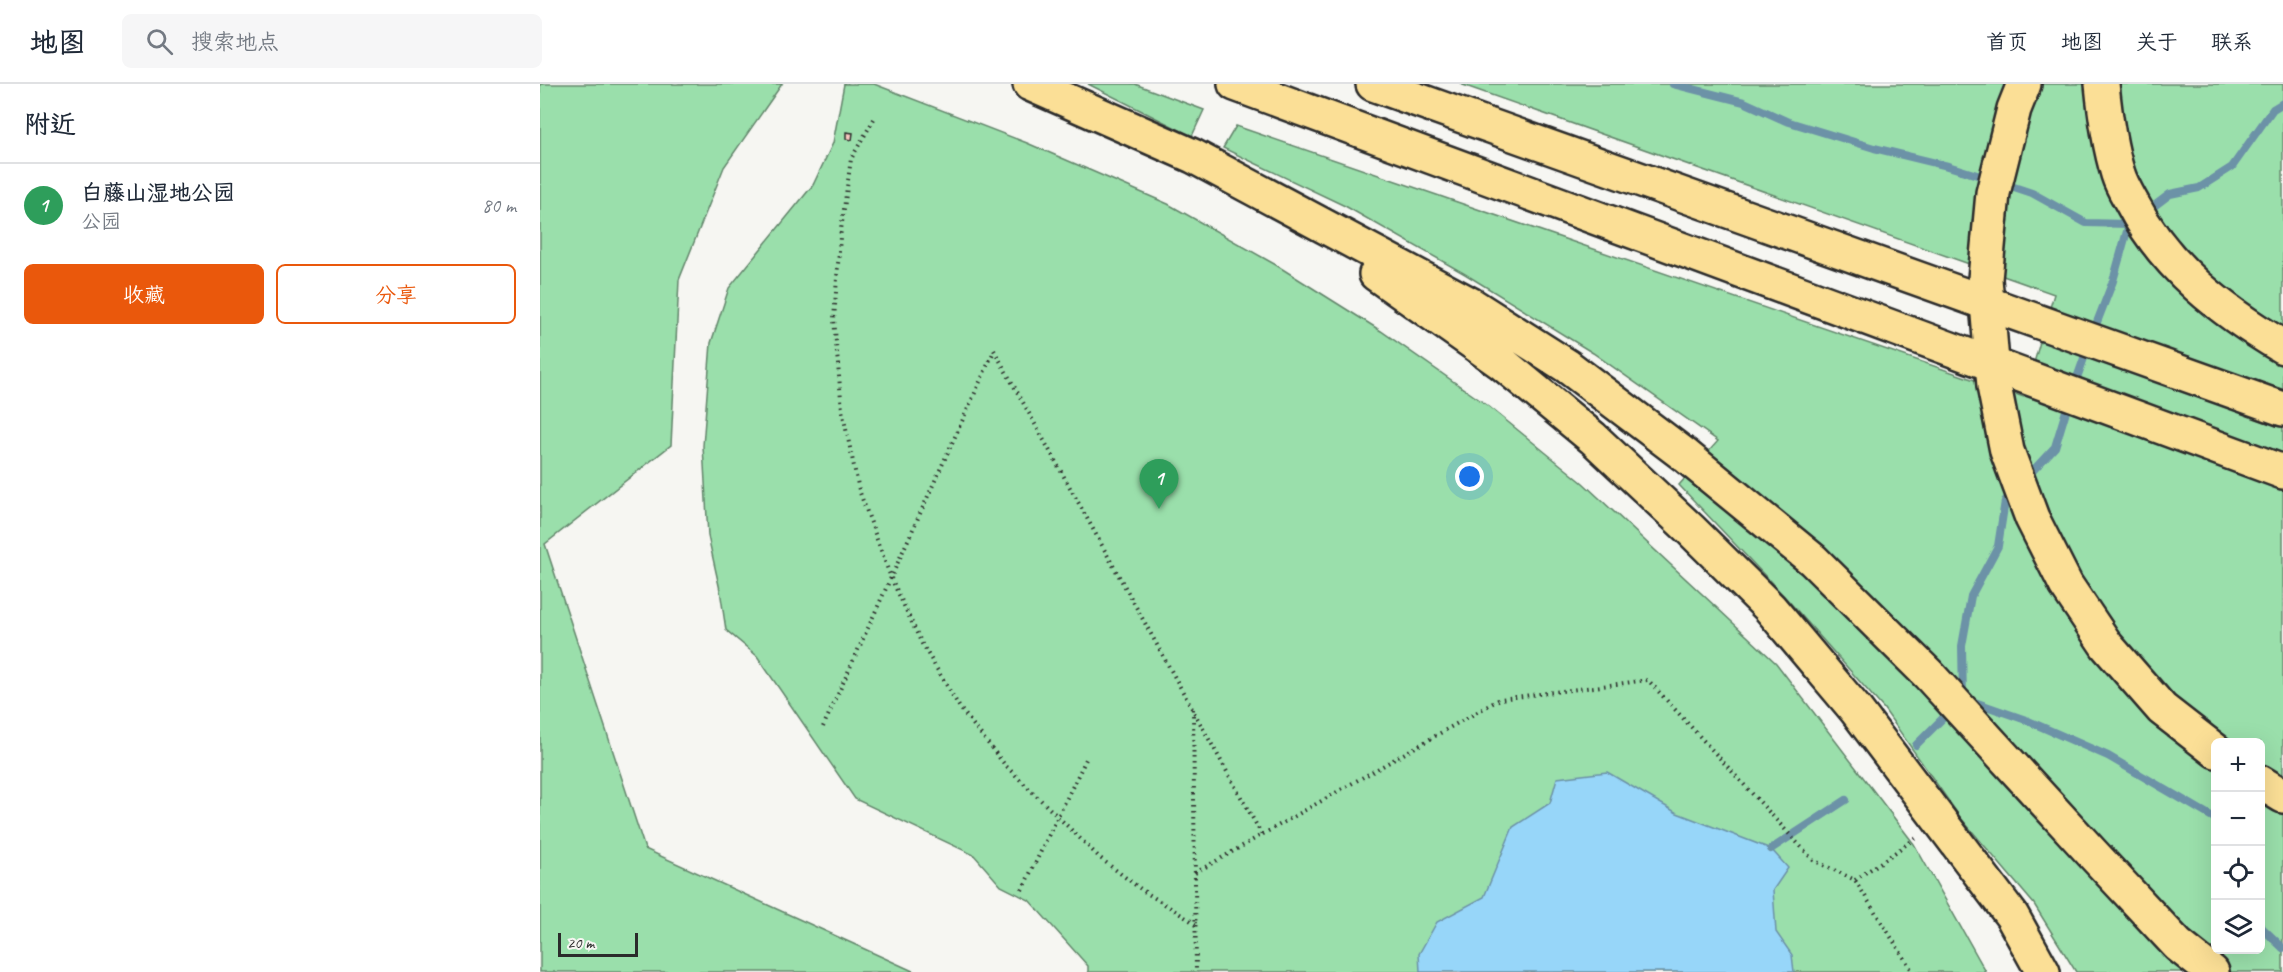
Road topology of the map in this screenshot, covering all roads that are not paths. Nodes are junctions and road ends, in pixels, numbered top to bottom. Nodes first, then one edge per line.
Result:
1 (1030, 84) edge
2 (1235, 84) edge
3 (1373, 84) edge
4 (2024, 84) edge
5 (2102, 84) edge
6 (1259, 192) junction
7 (2283, 347) edge
8 (2283, 409) edge
9 (2283, 472) edge
10 (2211, 747) edge
11 (2265, 785) edge
12 (2283, 796) edge
13 (2043, 972) edge
14 (2212, 972) edge

1 - 6 main road
2 - 9 main road
3 - 8 main road
4 - 10 main road
5 - 7 main road
6 - 13 main road
6 - 14 main road
11 - 12 main road

